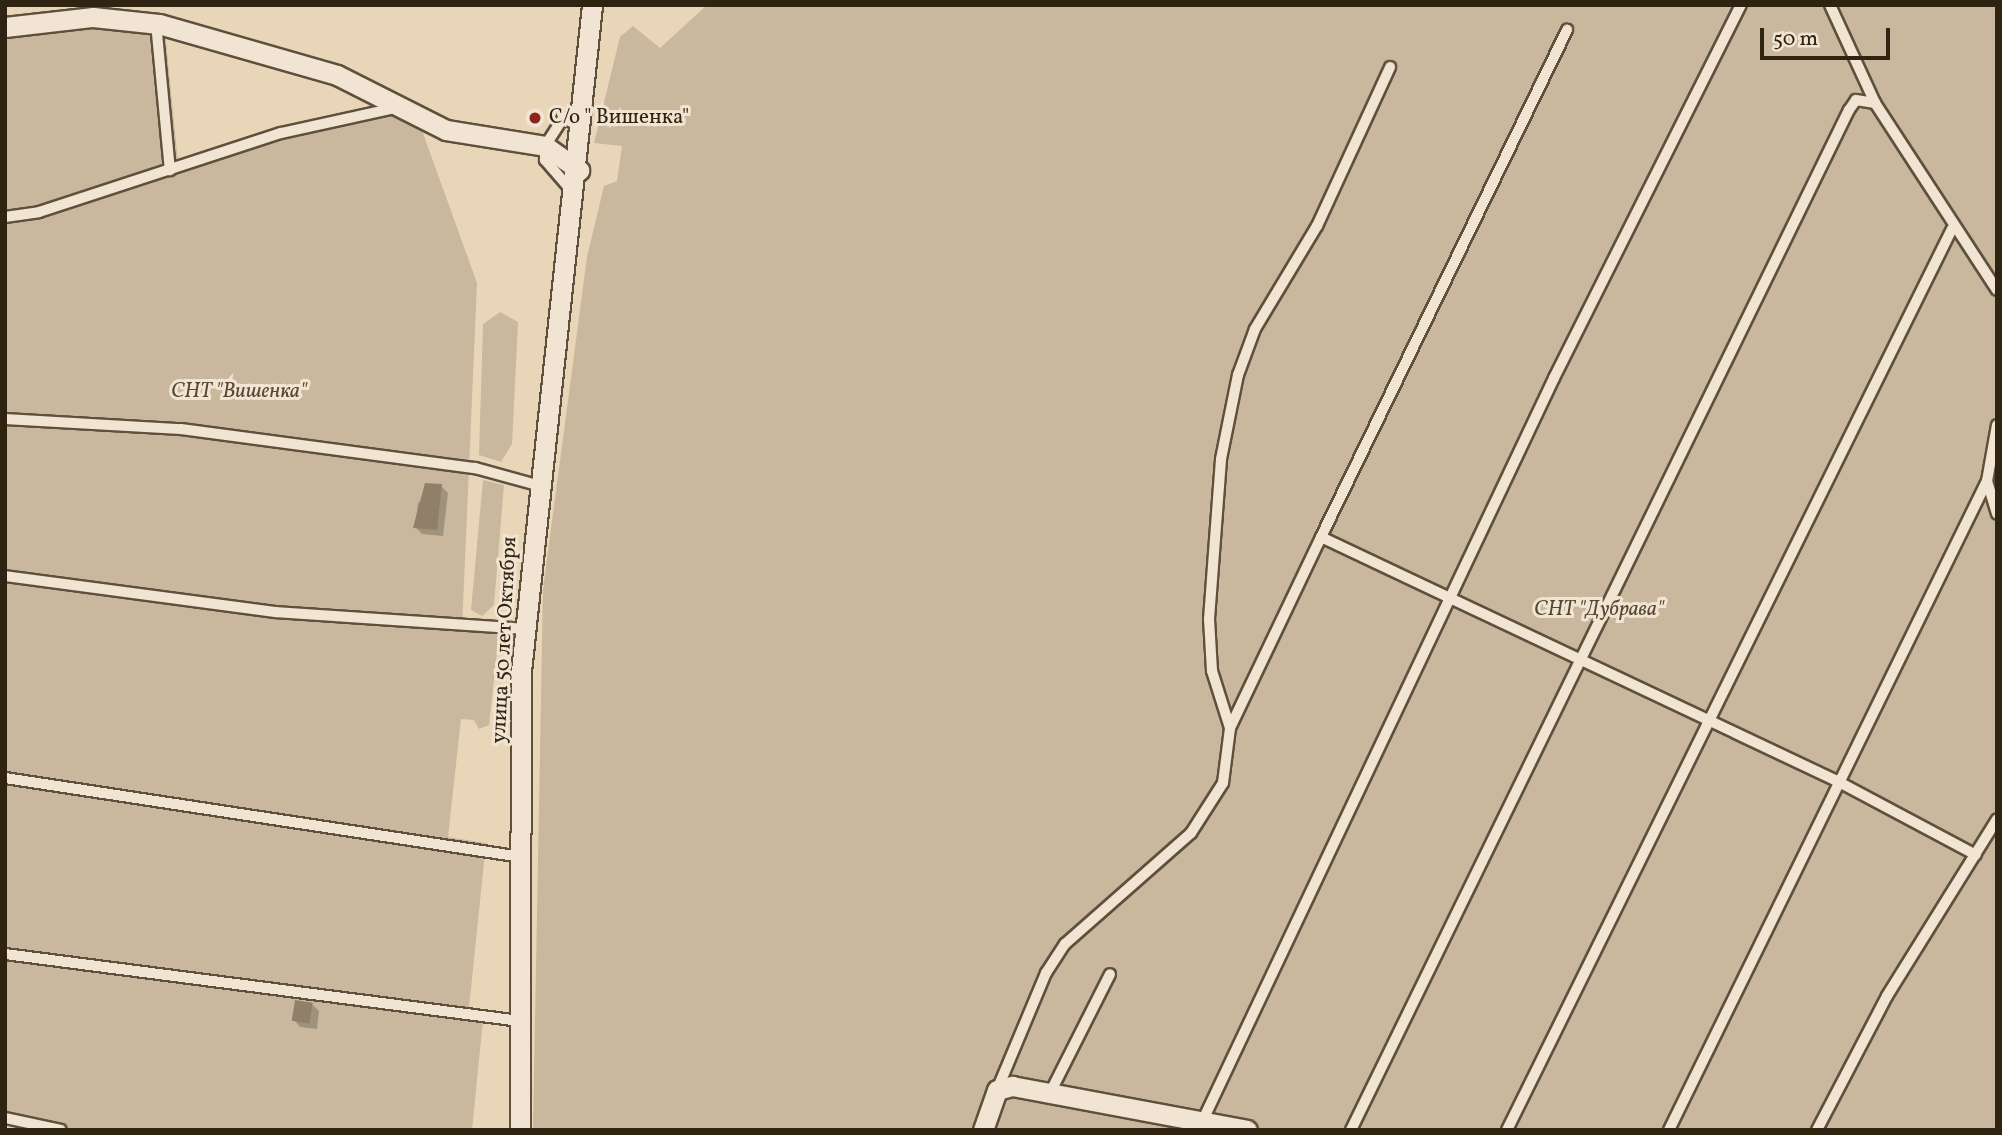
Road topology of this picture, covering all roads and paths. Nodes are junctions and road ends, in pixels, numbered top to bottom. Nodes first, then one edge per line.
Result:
1 (592, 5) edge
2 (1741, 5) edge
3 (1830, 5) edge
4 (156, 23) junction
5 (5, 27) edge
6 (1567, 30) dead end
7 (1390, 67) dead end
8 (1875, 103) junction
9 (404, 106) junction
10 (582, 130) junction
11 (545, 146) junction
12 (170, 170) junction
13 (579, 170) junction
14 (576, 197) junction
15 (5, 218) edge
16 (1952, 229) junction
17 (1997, 290) edge
18 (5, 419) edge
19 (1997, 425) edge
20 (1987, 481) junction
21 (537, 485) junction
22 (1997, 513) edge
23 (1321, 537) junction
24 (5, 576) edge
25 (1449, 596) junction
26 (525, 629) junction
27 (1577, 660) junction
28 (1706, 722) junction
29 (1230, 728) junction
30 (5, 778) edge
31 (1837, 781) junction
32 (1997, 819) edge
33 (1976, 855) junction
34 (521, 857) junction
35 (5, 954) edge
36 (1110, 974) dead end
37 (520, 1021) junction
38 (997, 1090) junction
39 (1050, 1093) junction
40 (5, 1118) edge
41 (1202, 1122) junction
42 (61, 1130) edge
43 (520, 1130) edge
44 (983, 1130) edge
45 (1247, 1130) edge
46 (1351, 1130) edge
47 (1507, 1130) edge
48 (1669, 1130) edge
49 (1818, 1130) edge

1 - 10 street, улица 50 лет Октября
2 - 25 lane
3 - 8 lane
4 - 5 street
4 - 9 street
4 - 12 lane
6 - 23 lane
7 - 29 lane
8 - 16 lane
8 - 27 lane
9 - 11 street
9 - 12 lane
10 - 11 lane
10 - 13 street, улица 50 лет Октября
11 - 13 street
11 - 14 lane
12 - 15 lane
13 - 14 street, улица 50 лет Октября
14 - 21 street, улица 50 лет Октября
16 - 17 lane
16 - 28 lane
18 - 21 lane
19 - 20 lane
20 - 22 lane
20 - 31 lane
21 - 26 street, улица 50 лет Октября
23 - 25 lane
23 - 29 lane
24 - 26 lane
25 - 27 lane
25 - 41 lane
26 - 34 street, улица 50 лет Октября
27 - 28 lane
27 - 46 lane
28 - 31 lane
28 - 47 lane
29 - 38 lane
30 - 34 lane
31 - 33 lane
31 - 48 lane
32 - 33 lane
33 - 49 lane
34 - 37 street, улица 50 лет Октября
35 - 37 lane
36 - 39 lane
37 - 43 street, улица 50 лет Октября
38 - 39 street
38 - 44 street
39 - 41 street
40 - 42 lane
41 - 45 street

